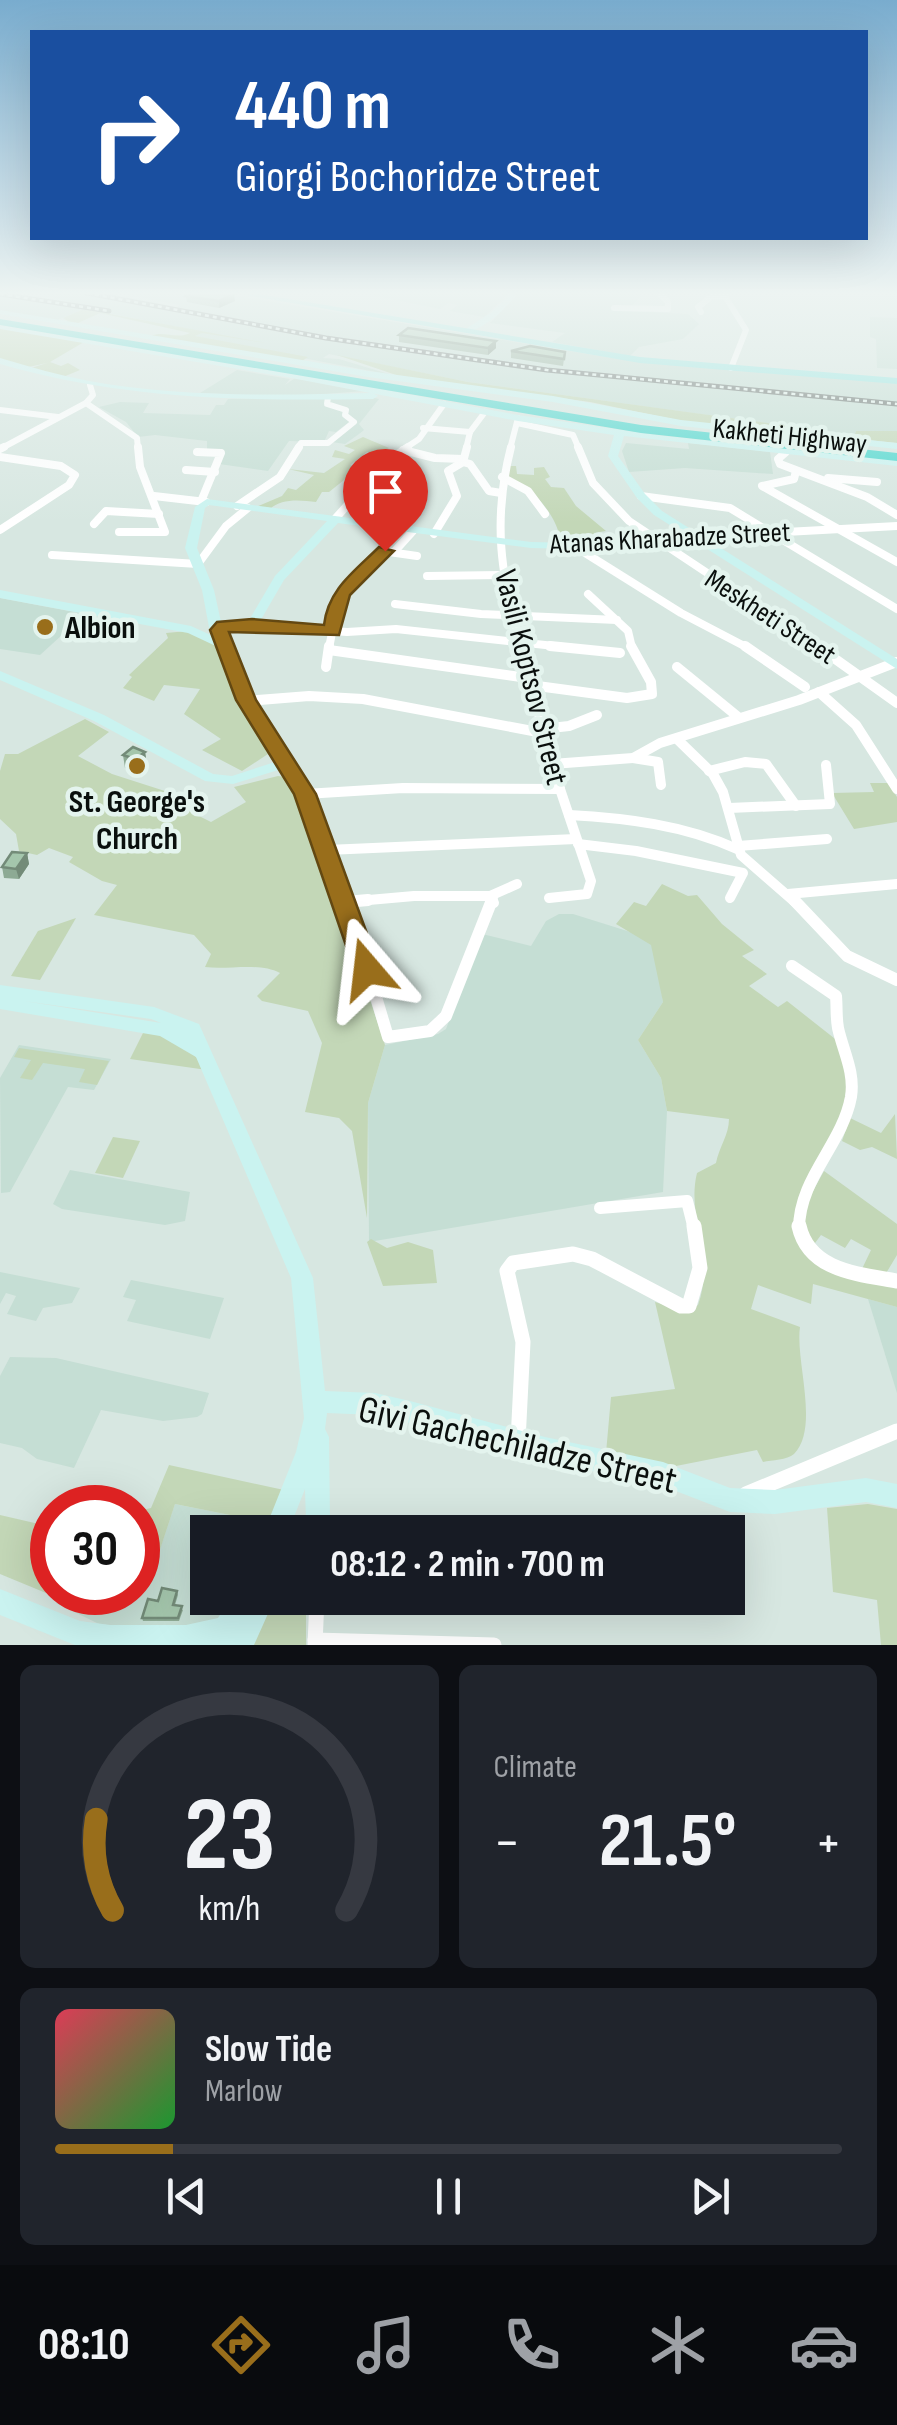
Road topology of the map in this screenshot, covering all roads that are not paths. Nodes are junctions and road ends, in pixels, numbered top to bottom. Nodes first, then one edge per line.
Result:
1 (32, 370) edge
2 (291, 370) edge
3 (294, 370) edge
4 (300, 370) edge
5 (312, 370) edge
6 (754, 370) edge
7 (320, 371) junction
8 (341, 379) junction
9 (897, 381) edge
10 (393, 382) junction
11 (90, 384) junction
12 (364, 386) junction
13 (328, 398) junction
14 (553, 399) junction
15 (566, 401) junction
16 (86, 403) junction
17 (444, 404) junction
18 (0, 410) edge
19 (485, 412) junction
20 (515, 413) junction
21 (58, 417) junction
22 (565, 418) junction
23 (582, 420) junction
24 (539, 421) junction
25 (423, 428) junction
26 (470, 432) junction
27 (620, 432) junction
28 (693, 436) junction
29 (664, 439) junction
30 (723, 444) junction
31 (614, 446) junction
32 (0, 449) edge
33 (762, 449) joint
34 (403, 450) junction
35 (792, 450) junction
36 (197, 452) dead end
37 (897, 454) edge
38 (0, 457) edge
39 (463, 461) junction
40 (186, 470) dead end
41 (796, 471) junction
42 (215, 472) junction
43 (502, 477) junction
44 (814, 477) junction
45 (877, 482) dead end
46 (501, 494) junction
47 (154, 496) junction
48 (641, 496) junction
49 (204, 501) junction
50 (876, 502) junction
51 (897, 504) edge
52 (243, 507) junction
53 (159, 514) junction
54 (545, 514) dead end
55 (897, 515) edge
56 (334, 520) junction
57 (94, 524) dead end
58 (897, 526) edge
59 (836, 528) junction
60 (0, 530) edge
61 (413, 531) junction
62 (765, 531) junction
63 (119, 532) dead end
64 (434, 534) junction
65 (693, 537) junction
66 (653, 539) junction
67 (501, 542) junction
68 (574, 546) junction
69 (394, 552) junction
70 (52, 556) dead end
71 (418, 556) dead end
72 (897, 562) edge
73 (195, 565) junction
74 (502, 575) junction
75 (428, 576) dead end
76 (0, 594) edge
77 (588, 594) dead end
78 (394, 604) dead end
79 (897, 609) edge
80 (512, 614) junction
81 (618, 620) junction
82 (252, 624) junction
83 (211, 631) junction
84 (333, 631) junction
85 (520, 644) junction
86 (328, 650) junction
87 (620, 653) dead end
88 (896, 664) edge
89 (677, 667) dead end
90 (326, 668) dead end
91 (0, 675) edge
92 (861, 675) junction
93 (529, 681) junction
94 (805, 687) dead end
95 (819, 692) junction
96 (246, 700) junction
97 (897, 703) edge
98 (597, 714) dead end
99 (737, 716) junction
100 (543, 731) junction
101 (676, 739) junction
102 (633, 758) junction
103 (283, 764) junction
104 (552, 764) junction
105 (826, 764) dead end
106 (709, 771) junction
107 (661, 785) dead end
108 (897, 789) edge
109 (560, 790) junction
110 (305, 794) junction
111 (796, 806) junction
112 (728, 808) junction
113 (569, 815) junction
114 (827, 839) dead end
115 (577, 841) junction
116 (738, 848) junction
117 (327, 850) junction
118 (518, 884) dead end
119 (897, 884) edge
120 (788, 894) junction
121 (490, 896) junction
122 (549, 898) dead end
123 (730, 898) dead end
124 (346, 902) junction
125 (792, 966) dead end
126 (897, 980) edge
127 (0, 991) edge
128 (0, 1003) edge
129 (206, 1055) junction
130 (600, 1208) dead end
131 (897, 1280) edge
132 (316, 1410) junction
133 (897, 1431) edge
134 (518, 1442) junction
135 (897, 1496) edge
136 (730, 1500) junction
137 (285, 1515) edge
138 (289, 1515) edge
139 (311, 1515) edge
140 (316, 1515) edge
141 (0, 1602) edge
142 (238, 1615) edge
143 (248, 1615) edge
144 (316, 1615) edge
145 (228, 1639) edge
146 (101, 1640) edge
147 (315, 1642) edge
148 (494, 1645) edge

1 - 11 street
2 - 12 street, Kakheti Highway
3 - 10 highway, Kakheti Highway
4 - 7 highway
5 - 7 highway, Kakheti Highway
6 - 9 main road
7 - 8 highway, Kakheti Highway
7 - 12 street, Kakheti Highway
8 - 12 highway
8 - 20 highway, Kakheti Highway
10 - 12 highway
10 - 20 highway, Kakheti Highway
11 - 13 street
11 - 16 street
12 - 13 street
12 - 14 street, Kakheti Highway
12 - 17 street, Kakheti Highway
13 - 52 street
14 - 15 street, Kakheti Highway
14 - 20 street
15 - 22 street
15 - 37 street, Kakheti Highway
16 - 21 street
16 - 47 street
17 - 19 street, Kakheti Highway
17 - 25 street
18 - 21 street
19 - 20 street, Kakheti Highway
19 - 26 street
20 - 23 highway, Kakheti Highway
20 - 24 street, Kakheti Highway
20 - 43 street, Vasili Koptsov Street
20 - 66 street, Meskheti Street
21 - 32 street
22 - 23 street, Kakheti Highway
22 - 24 street, Kakheti Highway
23 - 24 street, Kakheti Highway
23 - 27 street, Kakheti Highway
23 - 28 highway, Kakheti Highway
23 - 37 highway, Kakheti Highway
25 - 26 street
25 - 34 street
26 - 39 street
27 - 29 street, Kakheti Highway
27 - 31 street
28 - 30 highway
28 - 35 highway, Kakheti Highway
29 - 30 street, Kakheti Highway
29 - 31 street
30 - 33 street, Kakheti Highway
31 - 48 street
33 - 35 highway
34 - 39 street
34 - 56 street
35 - 37 highway, Kakheti Highway
35 - 41 street
36 - 42 street
38 - 60 street
39 - 46 street
39 - 64 street
40 - 42 street
41 - 44 street
41 - 59 street
42 - 49 street
43 - 46 street, Vasili Koptsov Street
43 - 54 street
44 - 45 street
44 - 50 street
46 - 67 street, Vasili Koptsov Street
47 - 49 street, Atanas Kharabadze Street
47 - 53 street
48 - 62 street
48 - 65 street
49 - 52 street, Atanas Kharabadze Street
49 - 73 street
50 - 51 street
50 - 55 street
52 - 56 street, Atanas Kharabadze Street
52 - 73 street
53 - 57 street
53 - 63 street
56 - 61 street, Atanas Kharabadze Street
56 - 82 street
58 - 59 street, Atanas Kharabadze Street
59 - 62 street, Atanas Kharabadze Street
59 - 72 street
61 - 64 street, Atanas Kharabadze Street
61 - 69 street
62 - 65 street, Atanas Kharabadze Street
62 - 79 street
64 - 67 street, Atanas Kharabadze Street
65 - 66 street, Atanas Kharabadze Street
65 - 88 street
66 - 68 street, Atanas Kharabadze Street
66 - 92 street, Meskheti Street
67 - 68 street, Atanas Kharabadze Street
67 - 74 street, Vasili Koptsov Street
68 - 94 street
69 - 71 street
69 - 84 street
70 - 73 street
73 - 83 street
74 - 75 street
74 - 80 street, Vasili Koptsov Street
76 - 83 street
77 - 81 street
78 - 80 street
80 - 81 street
80 - 85 street, Vasili Koptsov Street
81 - 93 street
82 - 83 street
82 - 84 street
83 - 96 street
84 - 85 street
84 - 86 street
85 - 87 street
85 - 93 street, Vasili Koptsov Street
86 - 90 street
86 - 93 street
88 - 92 street
89 - 99 street
91 - 103 street
92 - 95 street
92 - 97 street, Meskheti Street
93 - 100 street, Vasili Koptsov Street
95 - 99 street
95 - 108 street
96 - 100 street
96 - 103 street
98 - 100 street
99 - 101 street
100 - 104 street, Vasili Koptsov Street
101 - 102 street
101 - 106 street
102 - 104 street
102 - 107 street
103 - 110 street
104 - 109 street, Vasili Koptsov Street
105 - 111 street
106 - 111 street
106 - 112 street
109 - 110 street
109 - 113 street, Vasili Koptsov Street
110 - 117 street
111 - 112 street
112 - 116 street
113 - 115 street, Vasili Koptsov Street
113 - 116 street
114 - 116 street
115 - 117 street
115 - 122 street, Vasili Koptsov Street
115 - 123 street
116 - 120 street
117 - 124 street
118 - 121 street
119 - 120 street
120 - 126 street
121 - 124 street
121 - 124 street
125 - 131 street
127 - 129 street
128 - 129 street
129 - 132 street
130 - 134 street
132 - 134 street, Givi Gachechiladze Street
132 - 137 street
132 - 140 street
133 - 136 street
134 - 136 street, Givi Gachechiladze Street
135 - 136 street, Givi Gachechiladze Street
138 - 139 street
141 - 146 street
142 - 145 street
143 - 145 street
144 - 147 street
145 - 146 street
147 - 148 street

